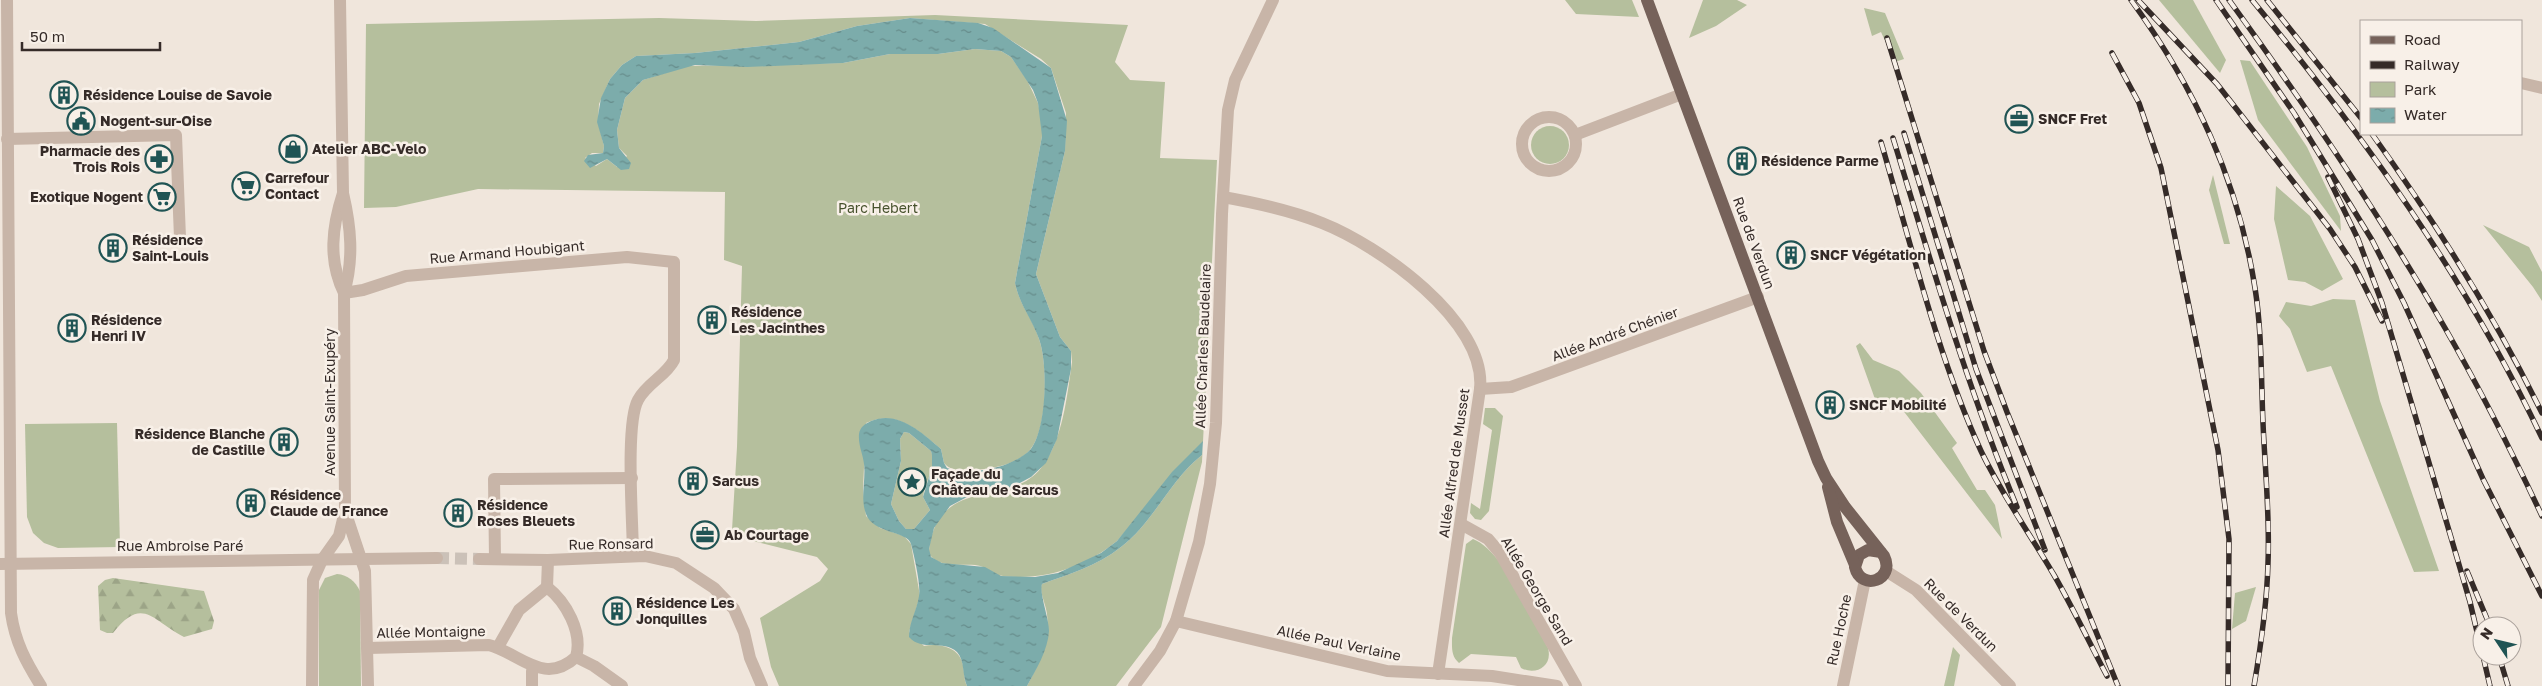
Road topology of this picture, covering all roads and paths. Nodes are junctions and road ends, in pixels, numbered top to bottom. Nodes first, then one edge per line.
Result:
1 (7, 0) edge
2 (340, 0) edge
3 (1273, 0) edge
4 (1647, 0) edge
5 (1652, 0) edge
6 (1655, 17) junction
7 (2522, 83) edge
8 (2542, 88) edge
9 (1682, 94) junction
10 (1575, 135) junction
11 (7, 139) junction
12 (343, 193) junction
13 (1223, 197) junction
14 (180, 238) dead end
15 (344, 292) junction
16 (1758, 297) junction
17 (1480, 389) junction
18 (632, 478) junction
19 (1826, 478) junction
20 (346, 511) junction
21 (1461, 524) junction
22 (1881, 552) junction
23 (633, 556) junction
24 (438, 558) tunnel mouth
25 (361, 559) junction
26 (479, 559) tunnel mouth
27 (495, 559) junction
28 (322, 560) junction
29 (548, 560) junction
30 (5, 564) edge
31 (1855, 565) junction
32 (1886, 572) junction
33 (1865, 580) junction
34 (547, 587) junction
35 (1176, 621) junction
36 (498, 647) junction
37 (368, 648) junction
38 (576, 657) junction
39 (750, 658) junction
40 (532, 671) junction
41 (1438, 674) junction
42 (41, 686) edge
43 (312, 686) edge
44 (368, 686) edge
45 (532, 686) edge
46 (622, 686) edge
47 (752, 686) edge
48 (762, 686) edge
49 (1134, 686) edge
50 (1557, 686) edge
51 (1576, 686) edge
52 (1843, 686) edge
53 (2010, 686) edge

1 - 11 street
2 - 12 street, Avenue Saint-Exupéry
3 - 13 street, Allée Charles Baudelaire
4 - 6 main road, Rue de Verdun
5 - 6 main road, Rue de Verdun
6 - 9 main road, Rue de Verdun
7 - 8 street
9 - 10 street
9 - 16 main road, Rue de Verdun
10 - 10 street
11 - 14 street
11 - 30 street
12 - 15 street, Avenue Saint-Exupéry
12 - 15 street, Avenue Saint-Exupéry
13 - 17 street, Allée Alfred de Musset
13 - 35 street, Allée Charles Baudelaire
15 - 18 street, Rue Armand Houbigant
15 - 20 street, Avenue Saint-Exupéry
16 - 17 street, Allée André Chénier
16 - 19 main road, Rue de Verdun
17 - 21 street, Allée Alfred de Musset
18 - 23 street
18 - 27 street
19 - 22 main road, Rue de Verdun
19 - 31 main road, Rue de Verdun
20 - 25 street, Avenue Saint-Exupéry
20 - 28 street, Avenue Saint-Exupéry
21 - 41 street, Allée Alfred de Musset
21 - 51 street, Allée George Sand
22 - 31 main road
22 - 32 main road
23 - 29 street, Rue Ronsard
23 - 39 street, Rue Ronsard
24 - 25 street
25 - 28 street, Rue Ambroise Paré
25 - 37 street, Avenue Saint-Exupéry
26 - 27 street, Rue Ronsard
27 - 29 street, Rue Ronsard
28 - 30 street, Rue Ambroise Paré
28 - 43 street, Avenue Saint-Exupéry
29 - 34 street
30 - 42 street
31 - 33 main road
32 - 33 main road
32 - 53 street, Rue de Verdun
33 - 52 street, Rue Hoche
34 - 36 street
34 - 38 street
35 - 41 street, Allée Paul Verlaine
35 - 49 street, Allée Charles Baudelaire
36 - 37 street, Allée Montaigne
36 - 40 street, Allée Montaigne
37 - 44 street, Avenue Saint-Exupéry
38 - 40 street
38 - 46 street
39 - 47 street, Rue Ronsard
39 - 48 street, Rue Ronsard
40 - 45 street
41 - 50 street, Allée Paul Verlaine

